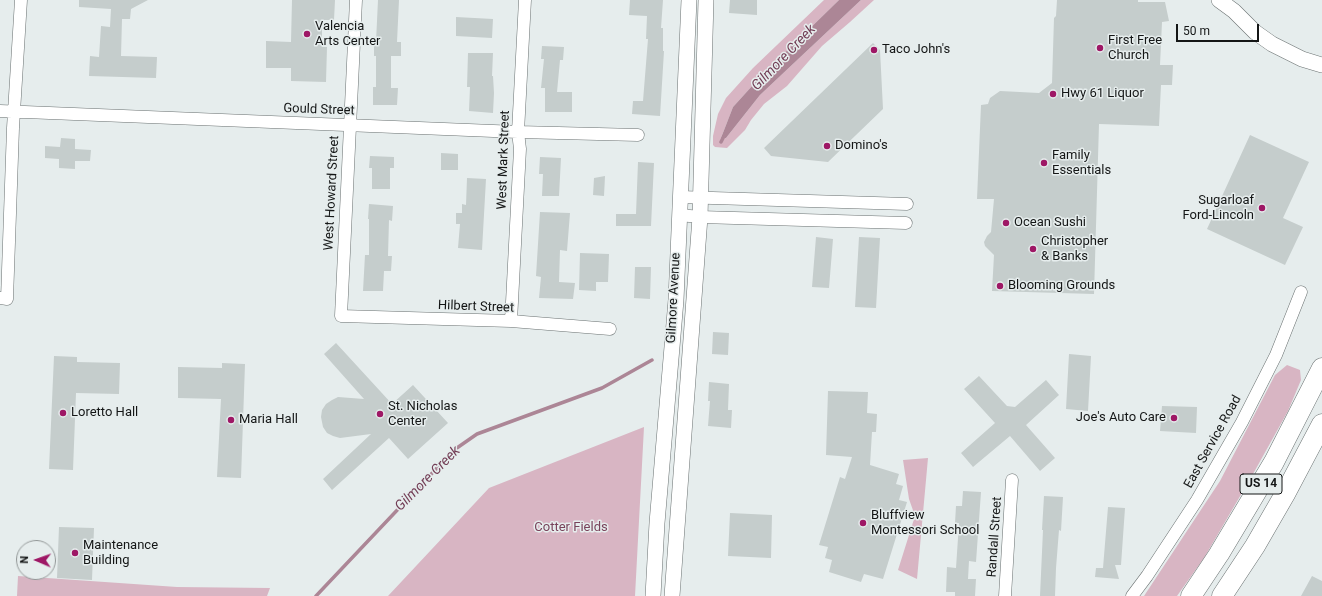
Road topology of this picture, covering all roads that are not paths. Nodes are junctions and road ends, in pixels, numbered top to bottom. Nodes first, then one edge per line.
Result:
1 (21, 0) edge
2 (356, 0) edge
3 (525, 0) edge
4 (689, 0) edge
5 (706, 0) edge
6 (1219, 0) edge
7 (1322, 65) edge
8 (0, 111) edge
9 (14, 111) junction
10 (350, 125) junction
11 (518, 132) junction
12 (638, 135) dead end
13 (680, 197) junction
14 (700, 198) junction
15 (906, 204) dead end
16 (679, 215) junction
17 (700, 217) junction
18 (906, 223) dead end
19 (1301, 292) dead end
20 (4, 299) edge
21 (340, 316) joint
22 (511, 321) junction
23 (610, 329) dead end
24 (1322, 368) edge
25 (1322, 424) edge
26 (1012, 480) dead end
27 (653, 596) edge
28 (672, 596) edge
29 (1005, 596) edge
30 (1132, 596) edge
31 (1192, 596) edge
32 (1222, 596) edge

1 - 9 street
2 - 10 street, West Howard Street
3 - 11 street, West Mark Street
4 - 13 street, Gilmore Avenue
5 - 14 street, Gilmore Avenue
6 - 7 street
8 - 9 street, Gould Street
9 - 10 street, Gould Street
9 - 20 street
10 - 11 street, Gould Street
10 - 21 street, West Howard Street
11 - 12 street, Gould Street
11 - 22 street, West Mark Street
13 - 14 street
13 - 16 street, Gilmore Avenue
14 - 15 street
14 - 17 street, Gilmore Avenue
16 - 17 street
16 - 27 street, Gilmore Avenue
17 - 18 street
17 - 28 street, Gilmore Avenue
19 - 30 street, East Service Road
21 - 22 street, Hilbert Street
22 - 23 street, Hilbert Street
24 - 31 highway, US 14
25 - 32 highway, US 14
26 - 29 street, Randall Street

